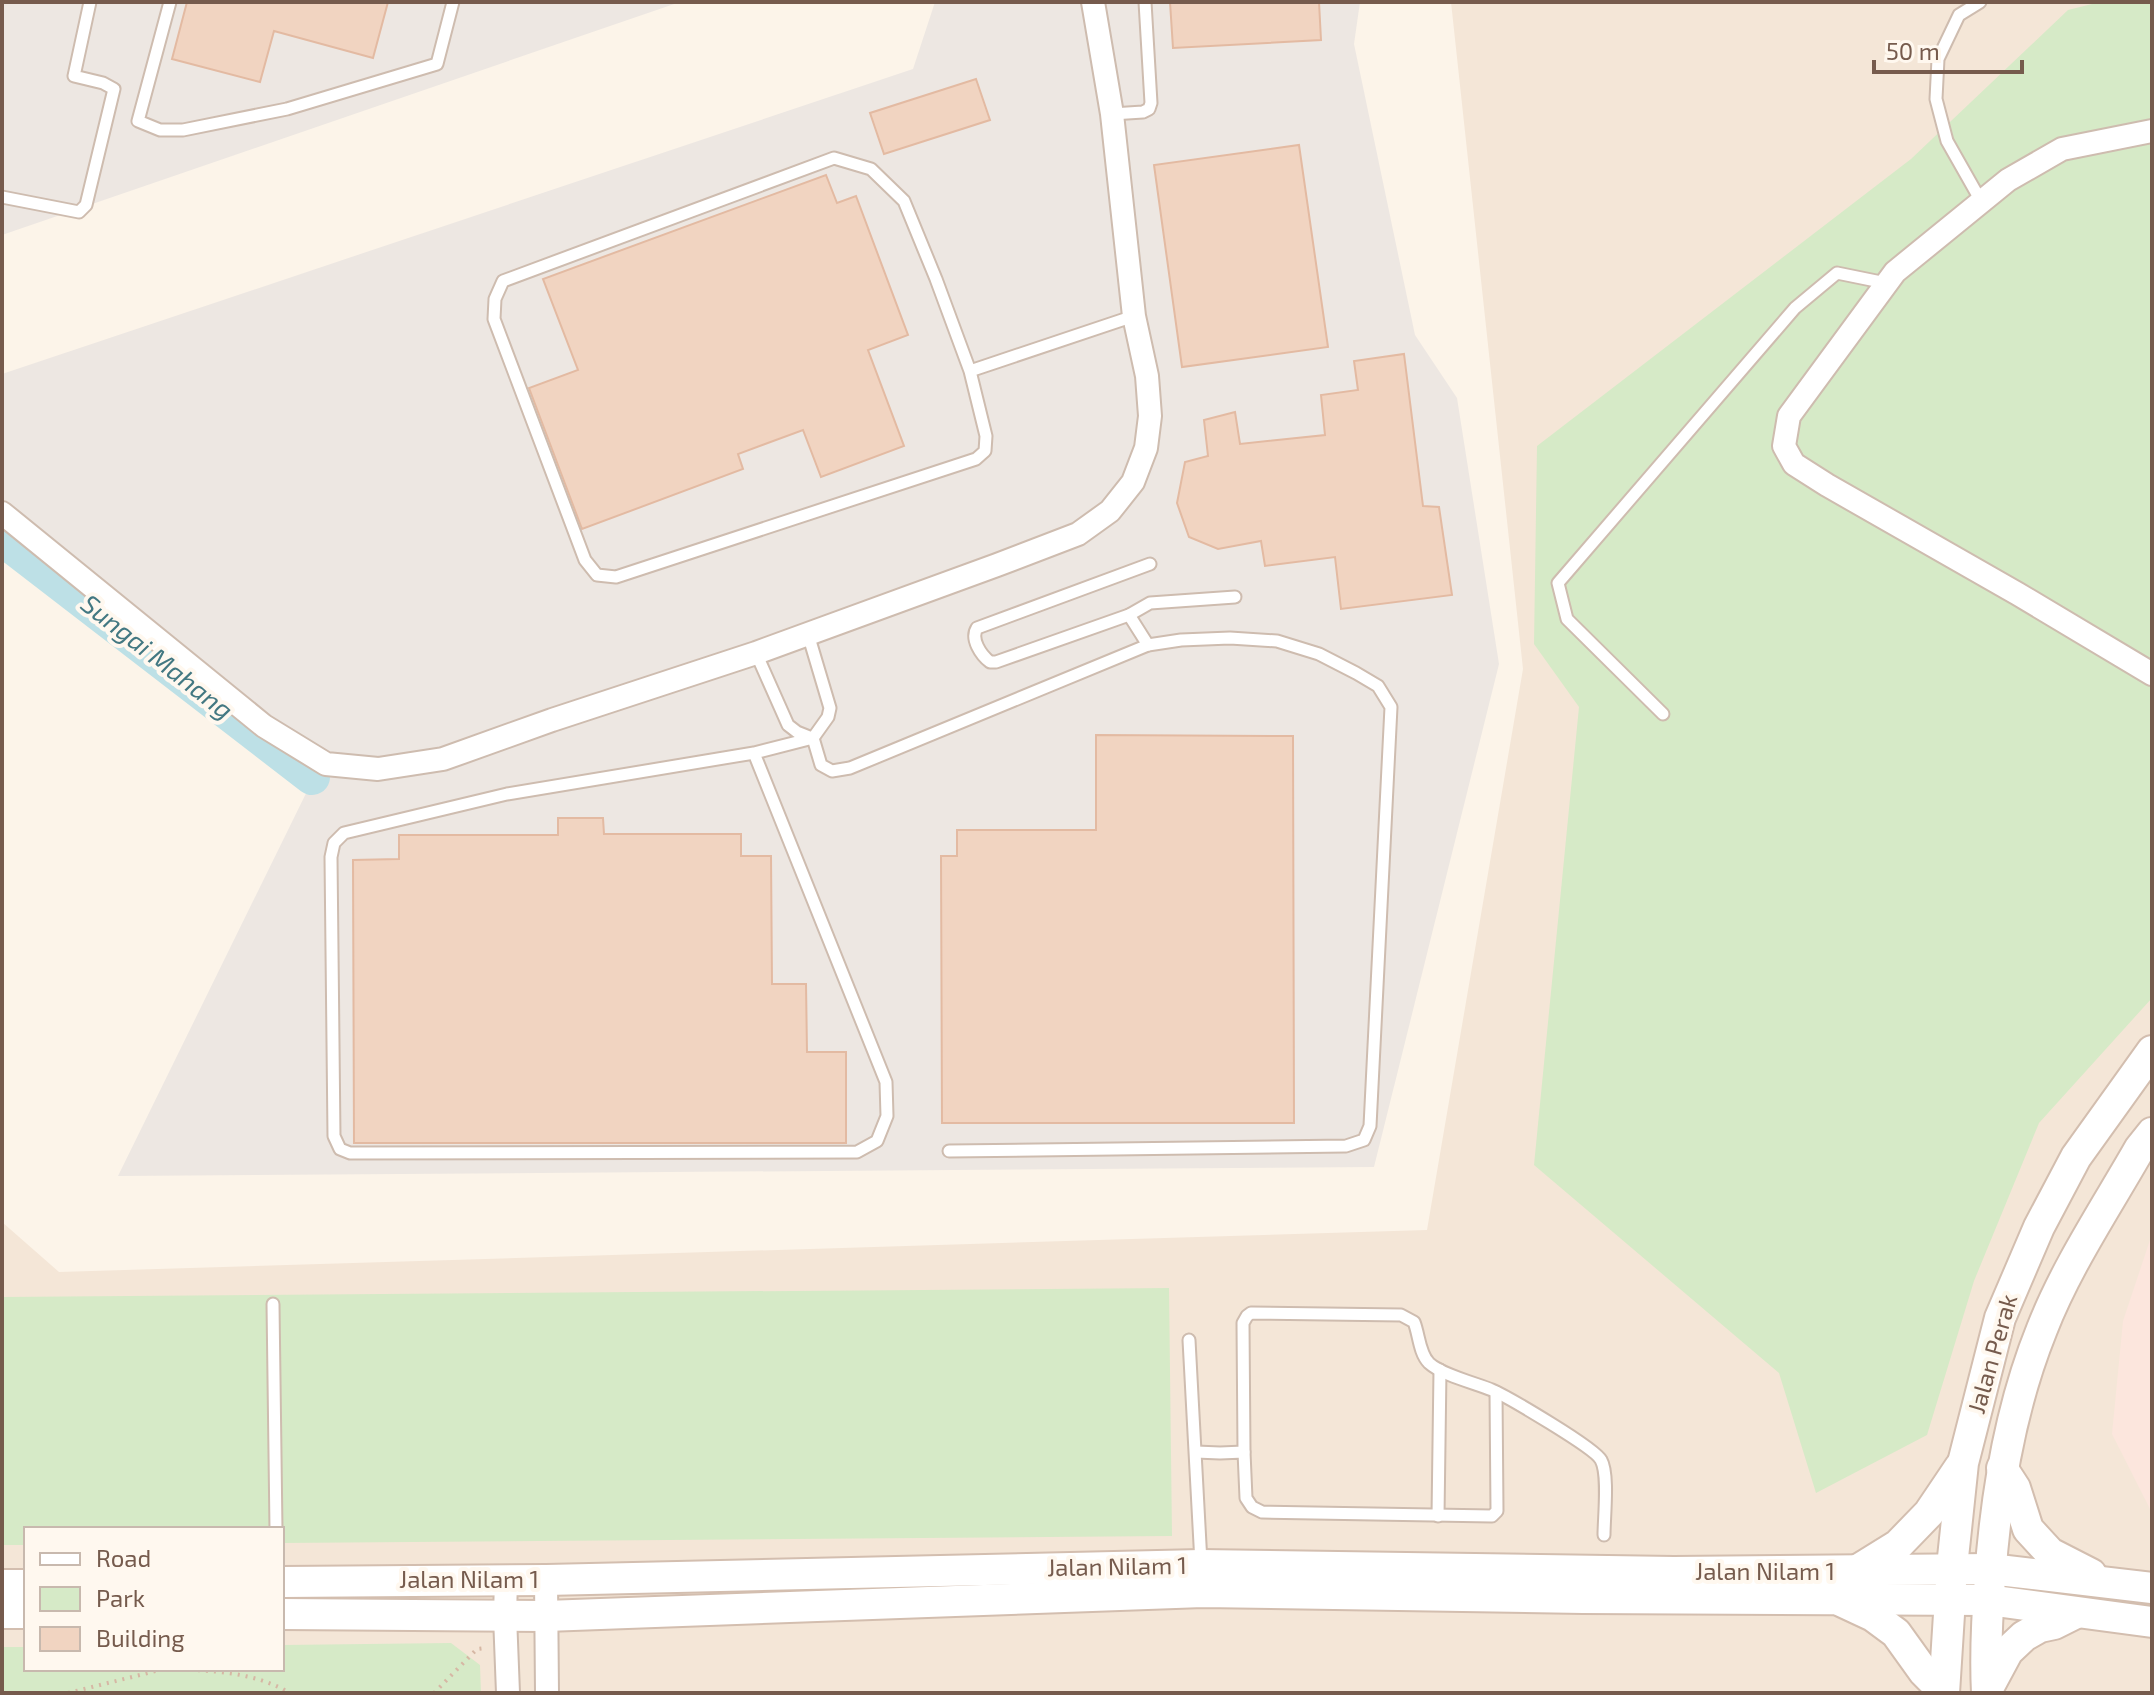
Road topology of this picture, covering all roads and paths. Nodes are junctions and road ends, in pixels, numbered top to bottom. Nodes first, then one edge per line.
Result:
1 (90, 2) edge
2 (170, 2) edge
3 (453, 2) edge
4 (1093, 2) edge
5 (1145, 2) edge
6 (1980, 2) edge
7 (1112, 114) junction
8 (2152, 131) edge
9 (2, 197) edge
10 (1981, 201) junction
11 (1886, 283) junction
12 (1134, 316) junction
13 (970, 371) junction
14 (2, 513) edge
15 (1150, 564) dead end
16 (1235, 597) dead end
17 (1129, 615) junction
18 (808, 634) junction
19 (1148, 645) junction
20 (756, 653) junction
21 (2152, 674) edge
22 (1663, 714) dead end
23 (813, 738) junction
24 (754, 753) junction
25 (2152, 1051) edge
26 (2152, 1133) edge
27 (949, 1151) dead end
28 (273, 1304) dead end
29 (1189, 1340) dead end
30 (1440, 1370) junction
31 (1496, 1392) junction
32 (1196, 1452) junction
33 (1244, 1452) junction
34 (1963, 1463) junction
35 (2002, 1468) junction
36 (1438, 1516) junction
37 (276, 1527) edge
38 (1604, 1535) dead end
39 (1952, 1569) junction
40 (1990, 1569) junction
41 (1856, 1571) junction
42 (1202, 1579) junction
43 (506, 1580) junction
44 (546, 1580) junction
45 (284, 1582) edge
46 (2106, 1583) junction
47 (2, 1585) edge
48 (24, 1585) edge
49 (2152, 1588) edge
50 (1839, 1600) junction
51 (1950, 1600) junction
52 (1988, 1600) junction
53 (2078, 1612) junction
54 (2, 1613) edge
55 (24, 1613) edge
56 (284, 1614) edge
57 (546, 1616) junction
58 (2152, 1622) edge
59 (506, 1631) junction
60 (156, 1671) edge
61 (214, 1671) edge
62 (1987, 1691) edge
63 (1944, 1692) edge
64 (68, 1693) edge
65 (290, 1693) edge
66 (434, 1693) edge
67 (508, 1693) edge
68 (547, 1693) edge

1 - 9 lane
2 - 3 lane
4 - 7 street
5 - 7 lane
6 - 10 lane
7 - 12 street
8 - 10 street
10 - 11 street
11 - 21 street
11 - 22 lane
12 - 13 lane
12 - 18 street
13 - 13 lane
14 - 20 street
15 - 17 lane
16 - 17 lane
17 - 19 lane
18 - 20 street
18 - 23 lane
19 - 23 lane
19 - 27 lane
20 - 23 lane
23 - 24 lane
24 - 24 lane
25 - 34 main road, Jalan Perak
26 - 35 main road, Jalan Perak
28 - 37 lane
29 - 32 lane
30 - 31 lane
30 - 33 lane
30 - 36 lane
31 - 36 lane
31 - 38 lane
32 - 33 lane
32 - 42 lane
33 - 36 lane
34 - 39 main road, Jalan Perak
34 - 41 main road
35 - 40 main road, Jalan Perak
35 - 46 main road
39 - 40 main road, Jalan Nilam 1
39 - 41 main road, Jalan Nilam 1
39 - 51 main road, Jalan Perak
40 - 46 main road, Jalan Nilam 1
40 - 52 main road, Jalan Perak
41 - 42 main road, Jalan Nilam 1
42 - 44 main road, Jalan Nilam 1
42 - 50 main road, Jalan Nilam 1
42 - 57 main road, Jalan Nilam 1
43 - 44 main road, Jalan Nilam 1
43 - 45 main road, Jalan Nilam 1
43 - 59 street
44 - 57 street
46 - 49 main road, Jalan Nilam 1
47 - 48 main road
50 - 51 main road, Jalan Nilam 1
50 - 63 main road
51 - 52 main road, Jalan Nilam 1
51 - 63 main road, Jalan Perak
52 - 53 main road, Jalan Nilam 1
52 - 62 main road, Jalan Perak
53 - 58 main road, Jalan Nilam 1
53 - 62 main road
54 - 55 main road
56 - 59 main road, Jalan Nilam 1
57 - 59 main road, Jalan Nilam 1
57 - 68 street
59 - 66 path
59 - 67 street
60 - 64 path
61 - 65 path

